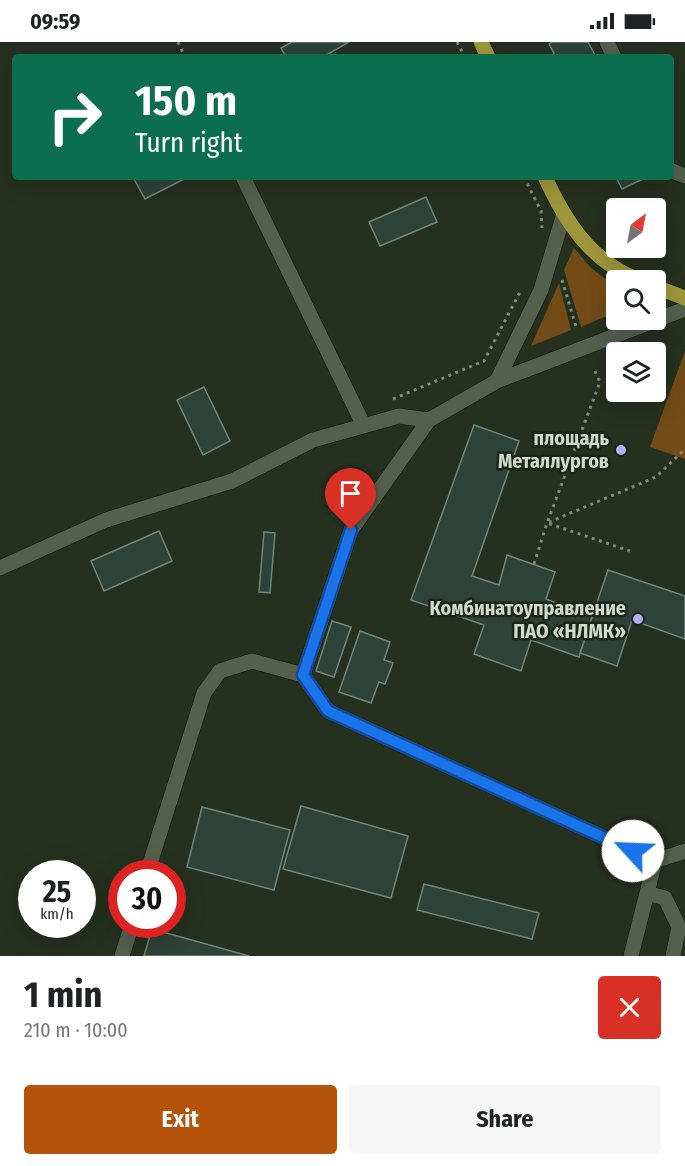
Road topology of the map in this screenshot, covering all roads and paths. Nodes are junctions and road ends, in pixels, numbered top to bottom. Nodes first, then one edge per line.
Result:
1 (244, 180) edge
2 (525, 180) edge
3 (546, 180) edge
4 (563, 217) junction
5 (543, 232) dead end
6 (618, 270) edge
7 (561, 277) dead end
8 (525, 283) dead end
9 (666, 291) edge
10 (685, 298) edge
11 (685, 309) edge
12 (577, 330) dead end
13 (595, 371) dead end
14 (497, 381) junction
15 (390, 401) dead end
16 (429, 420) junction
17 (364, 426) junction
18 (685, 449) edge
19 (547, 523) junction
20 (630, 551) dead end
21 (534, 564) dead end
22 (0, 568) edge
23 (303, 675) junction
24 (685, 851) edge
25 (151, 860) edge
26 (655, 861) junction
27 (647, 893) junction
28 (128, 938) edge
29 (122, 956) edge
30 (631, 956) edge
31 (673, 956) edge

1 - 17 street
2 - 5 path
3 - 4 main road
4 - 6 main road
4 - 14 street
7 - 12 path
8 - 15 path
9 - 10 main road
11 - 14 street
13 - 19 path
14 - 16 street
16 - 17 street
16 - 23 street
17 - 22 street
18 - 19 path
19 - 20 path
19 - 21 path
23 - 25 street
23 - 26 street
24 - 26 street
26 - 27 street
27 - 30 street
27 - 31 street
28 - 29 street

